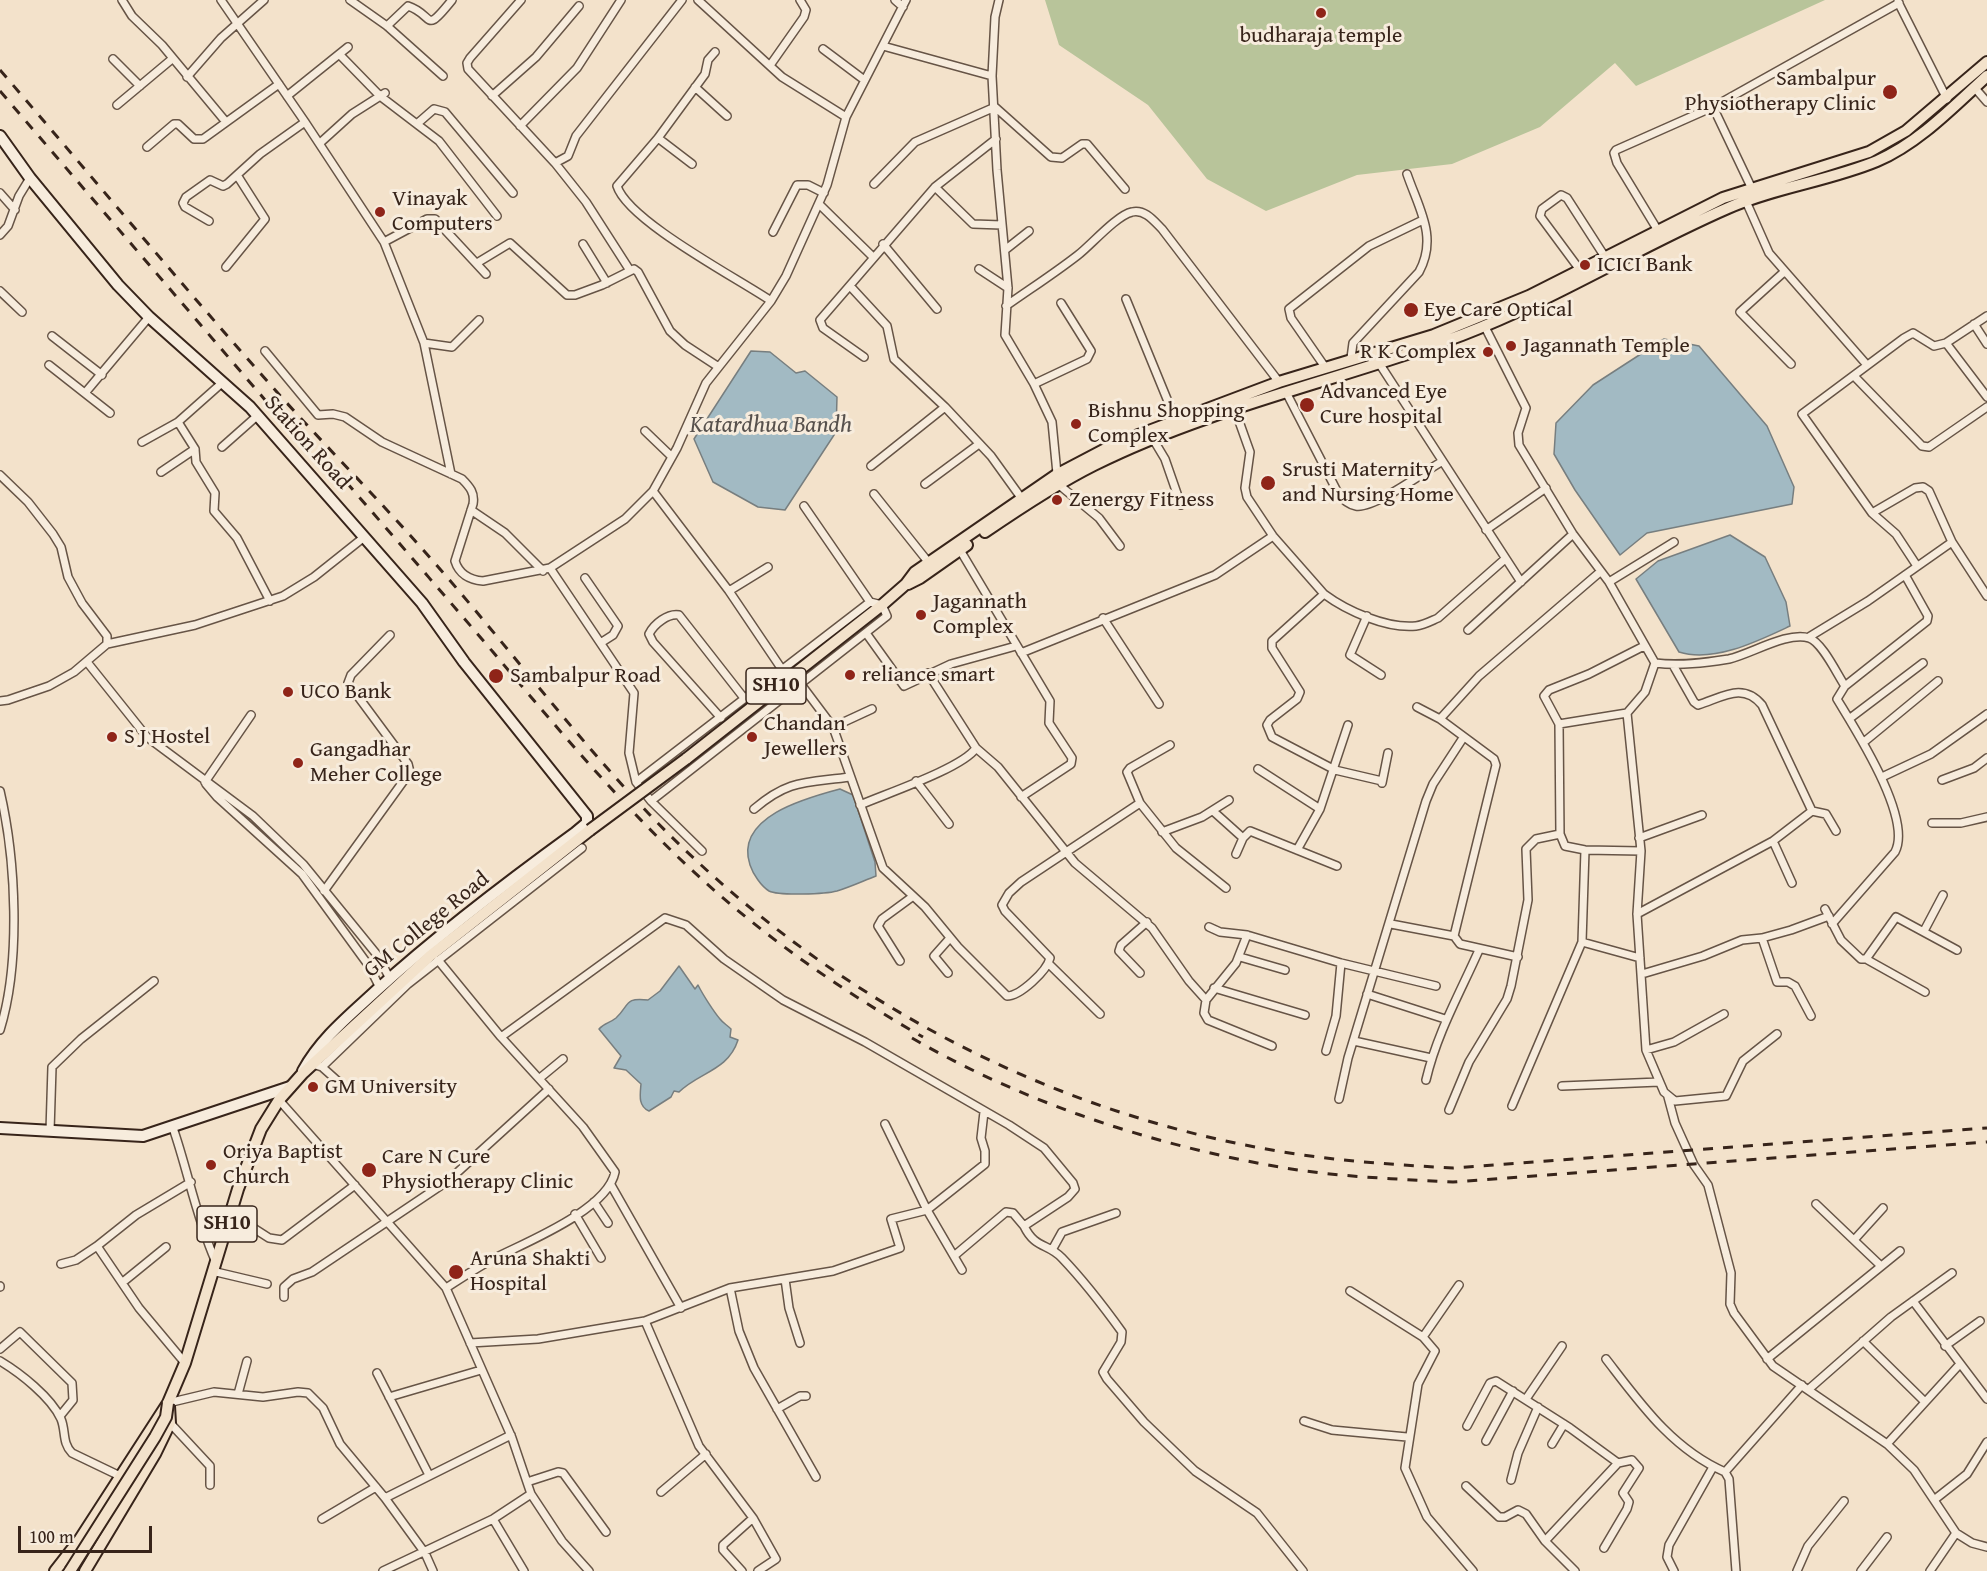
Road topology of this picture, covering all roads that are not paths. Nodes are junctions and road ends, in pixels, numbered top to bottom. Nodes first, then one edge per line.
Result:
1 (122, 0) edge
2 (221, 0) edge
3 (264, 0) edge
4 (350, 0) edge
5 (452, 0) edge
6 (521, 0) edge
7 (621, 0) edge
8 (682, 0) edge
9 (698, 0) edge
10 (800, 0) edge
11 (895, 0) edge
12 (999, 0) edge
13 (1898, 2) edge
14 (904, 3) edge
15 (579, 6) dead end
16 (237, 26) junction
17 (387, 26) junction
18 (883, 45) junction
19 (348, 47) dead end
20 (824, 49) dead end
21 (715, 52) dead end
22 (340, 55) junction
23 (113, 59) dead end
24 (172, 59) junction
25 (1987, 62) edge
26 (771, 64) junction
27 (443, 76) dead end
28 (992, 76) junction
29 (1987, 76) edge
30 (187, 77) junction
31 (863, 79) junction
32 (279, 84) junction
33 (140, 86) junction
34 (695, 87) junction
35 (1974, 87) junction
36 (382, 94) junction
37 (287, 96) junction
38 (492, 96) junction
39 (1947, 99) junction
40 (1987, 102) edge
41 (117, 105) dead end
42 (995, 107) junction
43 (1713, 107) junction
44 (727, 116) dead end
45 (846, 117) junction
46 (226, 122) junction
47 (306, 122) junction
48 (418, 123) junction
49 (520, 126) junction
50 (0, 136) edge
51 (658, 138) junction
52 (996, 139) junction
53 (320, 143) junction
54 (147, 147) dead end
55 (555, 164) junction
56 (692, 164) dead end
57 (1407, 174) dead end
58 (237, 175) junction
59 (30, 178) junction
60 (874, 184) dead end
61 (936, 187) junction
62 (1125, 189) dead end
63 (0, 193) edge
64 (513, 193) dead end
65 (824, 193) junction
66 (1748, 194) junction
67 (819, 204) junction
68 (15, 210) junction
69 (497, 216) dead end
70 (1423, 220) junction
71 (209, 221) dead end
72 (1002, 225) junction
73 (1657, 229) junction
74 (1029, 231) dead end
75 (773, 232) dead end
76 (0, 236) edge
77 (384, 242) junction
78 (583, 244) dead end
79 (883, 244) junction
80 (1005, 250) junction
81 (873, 257) junction
82 (1605, 257) junction
83 (477, 263) junction
84 (226, 267) dead end
85 (629, 269) junction
86 (980, 269) dead end
87 (1580, 270) junction
88 (1784, 272) junction
89 (486, 274) dead end
90 (607, 283) junction
91 (850, 285) junction
92 (1008, 288) junction
93 (0, 291) edge
94 (1126, 299) dead end
95 (771, 301) junction
96 (1060, 303) dead end
97 (1006, 306) junction
98 (937, 309) dead end
99 (22, 312) dead end
100 (1987, 316) edge
101 (149, 317) junction
102 (479, 320) dead end
103 (1482, 321) junction
104 (1974, 324) junction
105 (52, 336) dead end
106 (424, 343) junction
107 (1946, 343) junction
108 (1987, 344) edge
109 (265, 351) dead end
110 (864, 357) dead end
111 (1351, 358) junction
112 (1379, 363) junction
113 (1791, 364) dead end
114 (49, 365) dead end
115 (1867, 365) junction
116 (717, 366) junction
117 (1325, 367) junction
118 (102, 375) junction
119 (1854, 376) junction
120 (223, 382) junction
121 (1279, 382) junction
122 (1034, 384) junction
123 (1286, 392) junction
124 (85, 393) junction
125 (1987, 397) edge
126 (945, 407) junction
127 (1987, 407) edge
128 (1235, 410) junction
129 (110, 413) dead end
130 (257, 416) junction
131 (1176, 421) junction
132 (178, 422) junction
133 (645, 431) dead end
134 (1154, 439) junction
135 (142, 442) dead end
136 (979, 444) junction
137 (222, 447) dead end
138 (195, 449) junction
139 (672, 457) junction
140 (1441, 462) junction
141 (871, 466) dead end
142 (161, 472) dead end
143 (451, 474) junction
144 (0, 475) edge
145 (1057, 480) junction
146 (925, 484) dead end
147 (1546, 488) junction
148 (653, 491) junction
149 (874, 494) dead end
150 (1022, 499) junction
151 (1180, 505) dead end
152 (804, 506) dead end
153 (471, 510) junction
154 (1872, 513) junction
155 (1486, 530) junction
156 (1573, 534) junction
157 (1273, 536) junction
158 (363, 538) junction
159 (1674, 542) dead end
160 (1952, 542) junction
161 (1119, 546) dead end
162 (960, 550) junction
163 (1505, 559) junction
164 (928, 563) junction
165 (1917, 566) junction
166 (768, 567) dead end
167 (547, 569) junction
168 (1600, 572) junction
169 (1905, 575) junction
170 (585, 578) dead end
171 (1521, 582) junction
172 (1609, 582) junction
173 (906, 584) junction
174 (729, 591) junction
175 (1324, 594) junction
176 (1987, 596) edge
177 (270, 601) junction
178 (870, 602) junction
179 (882, 605) junction
180 (1367, 616) junction
181 (1103, 618) junction
182 (1468, 630) dead end
183 (866, 633) junction
184 (390, 635) dead end
185 (1809, 637) junction
186 (602, 642) junction
187 (107, 644) junction
188 (1016, 645) junction
189 (1644, 646) junction
190 (1021, 653) junction
191 (87, 662) junction
192 (1655, 663) junction
193 (1923, 663) dead end
194 (1673, 665) junction
195 (782, 668) junction
196 (928, 673) junction
197 (1381, 675) dead end
198 (1938, 681) dead end
199 (800, 683) junction
200 (1845, 686) junction
201 (744, 698) junction
202 (0, 701) edge
203 (1159, 704) dead end
204 (1417, 707) dead end
205 (872, 709) dead end
206 (1627, 713) junction
207 (1987, 714) edge
208 (250, 715) dead end
209 (721, 718) junction
210 (1440, 719) junction
211 (1849, 719) junction
212 (1559, 724) junction
213 (1348, 725) dead end
214 (833, 727) junction
215 (1463, 738) junction
216 (1864, 742) junction
217 (1170, 744) dead end
218 (976, 748) junction
219 (1388, 753) dead end
220 (1987, 758) edge
221 (1258, 769) dead end
222 (1335, 770) junction
223 (850, 777) junction
224 (1882, 777) junction
225 (1942, 780) dead end
226 (916, 781) junction
227 (205, 782) junction
228 (636, 782) junction
229 (0, 791) edge
230 (1021, 797) junction
231 (1229, 800) dead end
232 (651, 801) junction
233 (1140, 803) junction
234 (860, 805) junction
235 (754, 809) dead end
236 (1320, 809) junction
237 (1213, 810) junction
238 (1812, 811) junction
239 (1702, 815) dead end
240 (1987, 817) edge
241 (588, 819) joint
242 (1932, 823) dead end
243 (949, 824) dead end
244 (1836, 831) dead end
245 (1162, 832) junction
246 (1560, 834) junction
247 (1243, 838) junction
248 (1639, 838) junction
249 (1773, 841) junction
250 (582, 848) dead end
251 (1297, 850) junction
252 (1585, 850) junction
253 (702, 851) dead end
254 (1641, 851) junction
255 (1066, 854) junction
256 (1236, 854) dead end
257 (1338, 866) dead end
258 (1792, 883) dead end
259 (1226, 888) dead end
260 (324, 891) junction
261 (1943, 894) dead end
262 (912, 897) junction
263 (1825, 909) dead end
264 (1638, 914) junction
265 (1829, 916) junction
266 (1147, 922) junction
267 (1391, 924) junction
268 (1832, 924) junction
269 (1209, 927) dead end
270 (1924, 931) junction
271 (1247, 935) junction
272 (1454, 936) junction
273 (950, 938) junction
274 (1762, 938) junction
275 (1582, 942) junction
276 (1479, 950) junction
277 (1957, 950) dead end
278 (1240, 957) junction
279 (1518, 957) junction
280 (1640, 958) junction
281 (1866, 959) junction
282 (438, 960) junction
283 (900, 962) dead end
284 (1341, 963) junction
285 (1049, 964) junction
286 (1285, 970) dead end
287 (1375, 970) junction
288 (948, 973) dead end
289 (1140, 973) dead end
290 (1642, 974) junction
291 (390, 979) junction
292 (154, 981) dead end
293 (1436, 986) dead end
294 (380, 988) junction
295 (1214, 988) junction
296 (1926, 992) dead end
297 (1367, 994) junction
298 (1206, 1000) junction
299 (1100, 1014) dead end
300 (1724, 1014) dead end
301 (1305, 1015) dead end
302 (1811, 1017) dead end
303 (1445, 1019) junction
304 (0, 1030) edge
305 (1777, 1034) dead end
306 (501, 1037) junction
307 (1354, 1041) junction
308 (1272, 1046) dead end
309 (1646, 1050) junction
310 (1326, 1052) dead end
311 (1431, 1058) junction
312 (563, 1059) dead end
313 (317, 1064) junction
314 (303, 1073) junction
315 (540, 1078) junction
316 (1426, 1080) dead end
317 (1659, 1082) junction
318 (340, 1084) dead end
319 (1562, 1086) dead end
320 (290, 1087) junction
321 (549, 1089) junction
322 (1668, 1097) junction
323 (1339, 1099) dead end
324 (279, 1100) junction
325 (1512, 1106) dead end
326 (1449, 1110) dead end
327 (984, 1112) junction
328 (885, 1124) dead end
329 (0, 1128) edge
330 (173, 1128) junction
331 (50, 1131) junction
332 (191, 1182) junction
333 (356, 1185) junction
334 (611, 1185) junction
335 (594, 1202) junction
336 (1816, 1204) dead end
337 (1883, 1208) dead end
338 (927, 1210) junction
339 (1116, 1213) dead end
340 (230, 1214) junction
341 (575, 1214) junction
342 (389, 1222) junction
343 (608, 1223) dead end
344 (1024, 1226) junction
345 (1854, 1240) junction
346 (97, 1246) junction
347 (166, 1247) dead end
348 (1052, 1250) junction
349 (1900, 1251) dead end
350 (954, 1256) junction
351 (601, 1258) dead end
352 (61, 1264) dead end
353 (213, 1265) junction
354 (1881, 1266) junction
355 (962, 1270) dead end
356 (1952, 1273) dead end
357 (785, 1279) junction
358 (123, 1282) junction
359 (267, 1284) dead end
360 (1459, 1285) dead end
361 (446, 1288) junction
362 (730, 1288) junction
363 (1350, 1291) dead end
364 (284, 1297) dead end
365 (1913, 1301) junction
366 (681, 1308) junction
367 (645, 1321) junction
368 (1980, 1321) dead end
369 (1424, 1337) junction
370 (1863, 1341) junction
371 (471, 1343) junction
372 (800, 1343) dead end
373 (1562, 1346) dead end
374 (1945, 1346) junction
375 (0, 1348) edge
376 (1606, 1359) dead end
377 (1767, 1359) junction
378 (247, 1361) dead end
379 (0, 1362) edge
380 (185, 1363) junction
381 (1959, 1365) junction
382 (481, 1370) junction
383 (377, 1373) dead end
384 (1806, 1387) junction
385 (1513, 1391) junction
386 (238, 1394) junction
387 (806, 1396) dead end
388 (389, 1397) junction
389 (1526, 1399) junction
390 (1987, 1400) edge
391 (1925, 1402) junction
392 (168, 1403) junction
393 (1538, 1407) junction
394 (777, 1409) junction
395 (60, 1416) junction
396 (1304, 1421) dead end
397 (170, 1423) junction
398 (1564, 1424) junction
399 (1467, 1426) dead end
400 (511, 1435) junction
401 (1407, 1437) junction
402 (1486, 1442) dead end
403 (1987, 1442) edge
404 (1552, 1444) dead end
405 (1887, 1444) junction
406 (706, 1454) junction
407 (1618, 1463) junction
408 (1713, 1467) junction
409 (1725, 1472) junction
410 (429, 1474) junction
411 (120, 1477) junction
412 (816, 1477) dead end
413 (1511, 1480) dead end
414 (527, 1482) junction
415 (136, 1485) junction
416 (210, 1485) dead end
417 (1466, 1486) dead end
418 (376, 1487) junction
419 (661, 1492) dead end
420 (531, 1494) junction
421 (385, 1498) junction
422 (1934, 1500) junction
423 (1844, 1501) dead end
424 (753, 1518) junction
425 (322, 1519) dead end
426 (494, 1520) junction
427 (606, 1532) dead end
428 (1956, 1533) junction
429 (1887, 1537) dead end
430 (1545, 1541) junction
431 (1987, 1547) edge
432 (1604, 1548) dead end
433 (424, 1552) junction
434 (69, 1555) junction
435 (56, 1571) edge
436 (70, 1571) edge
437 (83, 1571) edge
438 (383, 1571) edge
439 (433, 1571) edge
440 (524, 1571) edge
441 (589, 1571) edge
442 (742, 1571) edge
443 (758, 1571) edge
444 (1303, 1571) edge
445 (1473, 1571) edge
446 (1575, 1571) edge
447 (1674, 1571) edge
448 (1736, 1571) edge
449 (1797, 1571) edge
450 (1861, 1571) edge
451 (1930, 1571) edge

1 - 24 street
2 - 16 street
3 - 16 street
4 - 17 street
5 - 17 street
6 - 38 street
7 - 49 street
8 - 55 street
9 - 26 street
10 - 26 street
11 - 14 street
12 - 28 street
13 - 39 street
13 - 43 street
14 - 18 street
15 - 38 street
16 - 30 street
16 - 32 street
17 - 27 street
18 - 28 street
18 - 31 street
19 - 22 street
20 - 31 street
21 - 34 street
22 - 36 street
22 - 37 street
23 - 33 street
24 - 30 street
24 - 33 street
25 - 39 main road, SH10
26 - 45 street
28 - 42 street
29 - 35 main road, SH10
30 - 46 street
31 - 45 street
32 - 37 street
32 - 46 street
33 - 41 street
34 - 44 street
34 - 51 street
35 - 40 street
35 - 66 main road, SH10
36 - 48 street
36 - 53 street
37 - 47 street
38 - 49 street
39 - 66 main road, SH10
42 - 52 street
42 - 60 street
42 - 62 street
43 - 66 street
43 - 73 street
45 - 65 street
46 - 54 street
47 - 53 street
47 - 58 street
48 - 64 street
48 - 69 street
49 - 55 street
50 - 59 street, Station Road
51 - 56 street
51 - 95 street
52 - 61 street
52 - 72 street
53 - 77 street
55 - 85 street
57 - 70 street
58 - 71 street
58 - 84 street
59 - 68 street
59 - 101 street, Station Road
61 - 72 street
61 - 79 street
63 - 68 street
65 - 67 street
65 - 75 street
66 - 73 main road, SH10
66 - 88 street
66 - 103 main road, SH10
67 - 81 street
67 - 95 street
68 - 76 street
70 - 111 street
70 - 117 street
72 - 80 street
73 - 82 main road, SH10
74 - 80 street
77 - 83 street
77 - 106 street
78 - 90 street
79 - 81 street
79 - 98 street
80 - 92 street
81 - 91 street
82 - 87 main road, SH10
82 - 87 street
83 - 89 street
83 - 90 street
85 - 90 street
85 - 116 street
86 - 92 street
87 - 103 main road, SH10
88 - 113 street
88 - 115 street
91 - 110 street
91 - 126 street
92 - 97 street
93 - 99 street
94 - 131 street
95 - 116 street
96 - 122 street
97 - 121 street
97 - 122 street
100 - 104 street
101 - 118 street
101 - 120 street, Station Road
102 - 106 street
103 - 111 main road, SH10
103 - 112 main road, SH10
103 - 147 street
104 - 107 street
104 - 108 street
105 - 118 street
106 - 143 street
107 - 115 street
107 - 125 street
109 - 143 street
111 - 117 main road, SH10
112 - 123 main road, SH10
112 - 140 street
114 - 124 street
115 - 119 street
116 - 139 street
117 - 121 main road, SH10
118 - 124 street
119 - 127 street
119 - 154 street
120 - 130 street, Station Road
120 - 132 street
121 - 131 main road, SH10
122 - 145 street
123 - 128 main road, SH10
123 - 140 street
124 - 129 street
126 - 136 street
126 - 141 street
128 - 134 main road, SH10
128 - 157 street
130 - 137 street
130 - 158 street, Station Road
131 - 145 main road, SH10
132 - 135 street
132 - 138 street
133 - 139 street
134 - 145 main road, SH10
134 - 151 street
136 - 146 street
136 - 150 street
138 - 142 street
138 - 177 street
139 - 148 street
140 - 155 street
143 - 153 street
144 - 187 street
145 - 150 main road, SH10
145 - 161 street
145 - 162 main road, SH10
147 - 155 street
147 - 156 street
148 - 167 street
148 - 174 street
149 - 164 street
150 - 164 main road, SH10
152 - 178 street
153 - 167 street
153 - 167 street
154 - 160 street
154 - 165 street
155 - 163 street
156 - 168 street
156 - 171 street
157 - 175 street
157 - 181 street
158 - 177 street
158 - 241 street, Station Road
159 - 172 street
160 - 165 street
160 - 176 street
162 - 173 main road, SH10
162 - 188 street
163 - 171 street
163 - 180 street
164 - 173 main road, SH10
165 - 169 street
166 - 174 street
167 - 186 street
168 - 172 street
168 - 210 street
169 - 185 street
169 - 200 street
170 - 186 street
171 - 182 street
172 - 189 street
173 - 179 main road, SH10
174 - 195 street
175 - 180 street
175 - 222 street
177 - 187 street
178 - 179 street
178 - 195 street
179 - 183 street
179 - 313 main road, SH10, bridge
180 - 197 street
181 - 190 street
181 - 203 street
183 - 196 street
183 - 199 street
184 - 260 street
185 - 194 street
185 - 200 street
186 - 228 street
187 - 191 street
188 - 190 street
188 - 196 street
189 - 192 street
189 - 212 street
190 - 230 street
191 - 202 street
191 - 227 street
192 - 194 street
192 - 206 street
193 - 211 street
194 - 238 street
195 - 201 street
196 - 218 street
198 - 216 street
199 - 214 street
199 - 232 street
200 - 211 street
201 - 209 street
201 - 209 street
204 - 210 street
205 - 214 street
206 - 212 street
206 - 248 street
207 - 224 street
208 - 227 street
209 - 228 street
210 - 215 street
211 - 216 street
212 - 246 street
213 - 222 street
214 - 223 street
215 - 267 street
215 - 272 street
216 - 224 street
217 - 233 street
218 - 226 street
218 - 230 street
219 - 222 street
220 - 225 street
221 - 236 street
222 - 236 street
223 - 234 street
223 - 235 street
224 - 268 street
226 - 234 street
226 - 243 street
227 - 260 street
227 - 294 street
228 - 232 street
229 - 304 street
230 - 255 street
231 - 237 street
232 - 253 street
233 - 245 street
233 - 255 street
234 - 262 street
236 - 251 street
237 - 245 street
237 - 247 street
238 - 244 street
238 - 249 street
239 - 248 street
240 - 242 street
241 - 291 street, GM College Road
245 - 259 street
246 - 252 street
246 - 279 street
247 - 251 street
247 - 256 street
248 - 254 street
249 - 258 street
249 - 264 street
250 - 282 street
251 - 257 street
252 - 254 street
252 - 275 street
254 - 264 street
255 - 266 street
255 - 285 street
260 - 291 street
261 - 270 street
262 - 273 street
262 - 283 street
263 - 265 street
264 - 280 street
265 - 268 street
265 - 274 street
266 - 289 street
266 - 298 street
267 - 272 street
267 - 287 street
268 - 281 street
269 - 271 street
270 - 277 street
270 - 281 street
271 - 278 street
271 - 284 street
272 - 276 street
273 - 285 street
273 - 288 street
274 - 290 street
274 - 302 street
275 - 280 street
275 - 325 street
276 - 279 street
276 - 303 street
278 - 286 street
278 - 295 street
279 - 326 street
280 - 290 street
281 - 296 street
282 - 306 street
282 - 313 street
284 - 287 street
284 - 310 street
285 - 299 street
287 - 293 street
287 - 297 street
290 - 309 street
291 - 294 street, GM College Road
292 - 331 street
294 - 314 street, GM College Road
295 - 298 street
295 - 301 street
297 - 303 street
297 - 307 street
298 - 308 street
300 - 309 street
303 - 311 street
305 - 322 street
306 - 315 street
306 - 327 street
307 - 311 street
307 - 323 street
309 - 317 street
311 - 316 street
312 - 315 street
313 - 314 main road, SH10
313 - 318 street
314 - 320 main road, SH10
315 - 321 street
317 - 319 street
317 - 322 street
320 - 324 main road, SH10
320 - 330 street
321 - 334 street
321 - 342 street
322 - 377 street
324 - 333 street
324 - 340 main road, SH10
327 - 338 street
327 - 344 street
328 - 338 street
329 - 331 street
330 - 331 street
330 - 332 street
332 - 346 street
332 - 353 street
333 - 340 street
333 - 342 street
334 - 335 street
334 - 366 street
335 - 341 street
335 - 343 street
336 - 345 street
337 - 345 street
338 - 350 street
338 - 357 street
339 - 348 street
340 - 353 main road, SH10
341 - 351 street
341 - 361 street
342 - 361 street
342 - 364 street
344 - 348 street
344 - 350 street
345 - 354 street
346 - 352 street
346 - 358 street
347 - 358 street
348 - 444 street
349 - 354 street
350 - 355 street
353 - 359 street
353 - 380 main road, SH10
354 - 377 street
356 - 365 street
357 - 362 street
357 - 372 street
358 - 380 street
360 - 369 street
361 - 371 street
362 - 366 street
362 - 394 street
363 - 369 street
365 - 370 street
365 - 374 street
366 - 367 street
367 - 371 street
367 - 406 street
368 - 374 street
369 - 401 street
370 - 384 street
370 - 391 street
371 - 382 street
373 - 389 street
374 - 381 street
375 - 395 street
376 - 408 street
377 - 384 street
378 - 386 street
379 - 395 street
380 - 392 main road, SH10
381 - 390 street
381 - 391 street
382 - 388 street
382 - 400 street
383 - 388 street
384 - 405 street
384 - 409 street
385 - 389 street
385 - 399 street
385 - 402 street
386 - 392 street
386 - 418 street
387 - 394 street
388 - 410 street
389 - 393 street
391 - 405 street
392 - 397 main road, SH10
392 - 411 main road
392 - 436 main road, bridge
393 - 398 street
393 - 413 street
394 - 412 street
395 - 411 street
396 - 401 street
397 - 415 main road
397 - 416 street
398 - 404 street
398 - 407 street
400 - 410 street
400 - 414 street
401 - 445 street
403 - 422 street
405 - 422 street
406 - 419 street
406 - 424 street
407 - 430 street
407 - 432 street
408 - 409 street
408 - 447 street
409 - 448 street
410 - 421 street
411 - 415 street
411 - 434 main road
414 - 420 street
414 - 427 street
415 - 437 main road
417 - 430 street
418 - 421 street
418 - 425 street
420 - 426 street
420 - 441 street
421 - 433 street
422 - 428 street
423 - 449 street
424 - 442 street
424 - 443 street
426 - 433 street
426 - 440 street
428 - 431 street
428 - 451 street
429 - 450 street
430 - 446 street
433 - 438 street
433 - 439 street
434 - 435 main road
434 - 437 street

